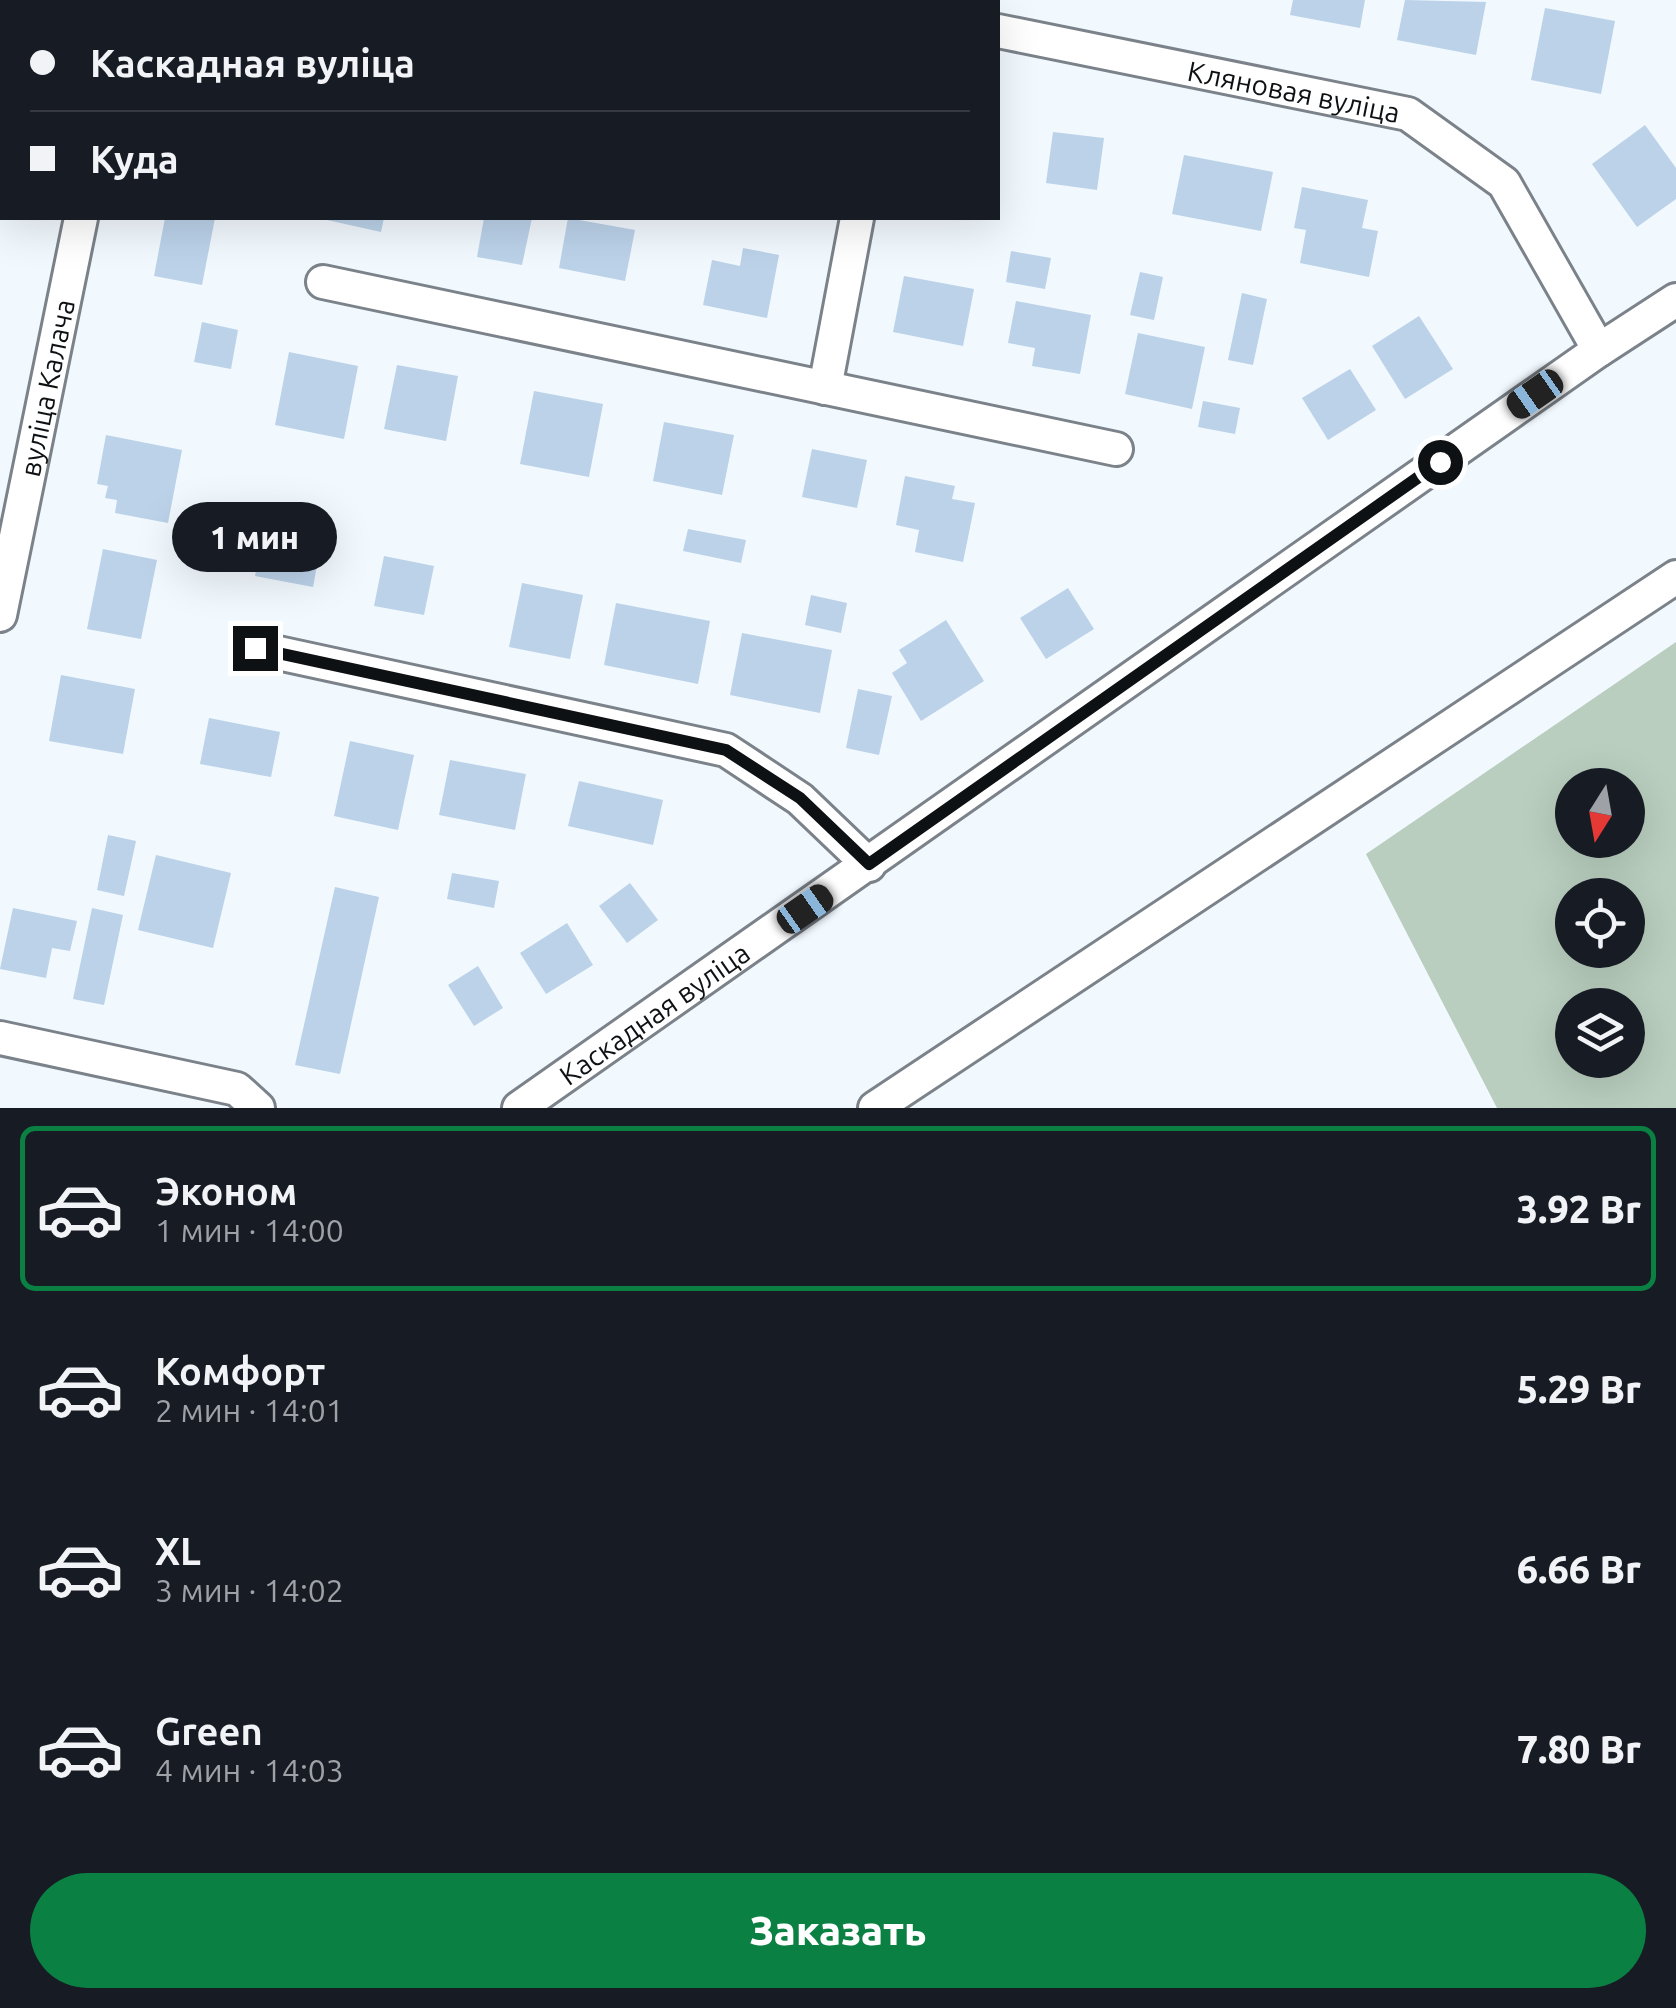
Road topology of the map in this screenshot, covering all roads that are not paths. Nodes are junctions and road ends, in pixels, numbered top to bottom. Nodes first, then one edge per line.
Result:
1 (1000, 30) edge
2 (81, 220) edge
3 (857, 220) edge
4 (323, 282) dead end
5 (1676, 300) edge
6 (1599, 350) junction
7 (824, 388) junction
8 (1116, 449) dead end
9 (1676, 577) edge
10 (0, 615) edge
11 (255, 648) dead end
12 (869, 864) junction
13 (0, 1038) edge
14 (258, 1108) edge
15 (519, 1108) edge
16 (875, 1108) edge

1 - 6 street, Кляновая вуліца
2 - 10 street, вуліца Калача
3 - 7 street
4 - 7 street
5 - 6 street, Каскадная вуліца
6 - 12 street, Каскадная вуліца
7 - 8 street
9 - 16 street
11 - 12 street
12 - 15 street, Каскадная вуліца
13 - 14 street

